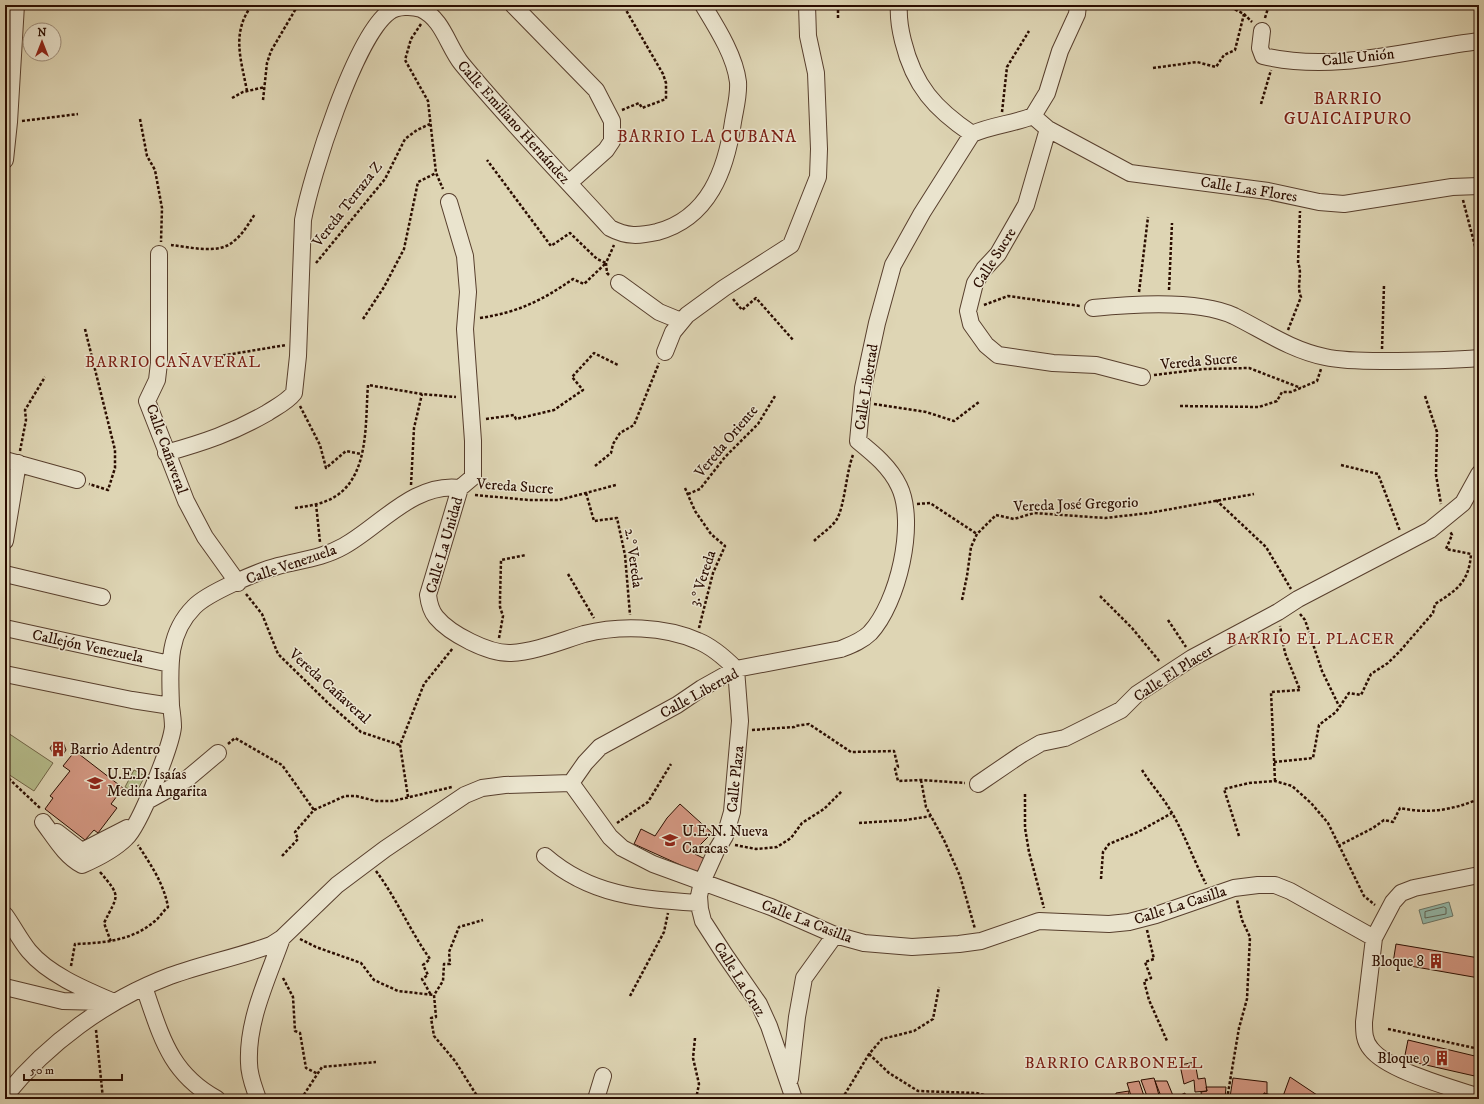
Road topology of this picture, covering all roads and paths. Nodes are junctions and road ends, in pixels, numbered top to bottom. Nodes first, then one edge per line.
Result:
1 (16, 5) edge
2 (252, 5) edge
3 (298, 5) edge
4 (513, 5) edge
5 (623, 5) edge
6 (703, 5) edge
7 (807, 5) edge
8 (838, 5) edge
9 (899, 5) edge
10 (1078, 5) edge
11 (1226, 5) edge
12 (427, 13) junction
13 (1244, 14) junction
14 (838, 18) dead end
15 (1029, 31) dead end
16 (1262, 31) joint
17 (1479, 41) edge
18 (1274, 58) junction
19 (1153, 68) dead end
20 (265, 87) junction
21 (247, 91) junction
22 (232, 98) dead end
23 (263, 100) dead end
24 (1261, 104) dead end
25 (78, 114) dead end
26 (610, 115) junction
27 (1033, 116) junction
28 (140, 119) dead end
29 (9, 122) junction
30 (430, 124) junction
31 (1000, 124) junction
32 (1048, 129) junction
33 (972, 134) junction
34 (5, 160) edge
35 (487, 160) dead end
36 (436, 173) junction
37 (570, 183) junction
38 (1460, 186) junction
39 (1479, 186) edge
40 (1300, 197) junction
41 (449, 202) joint
42 (255, 214) dead end
43 (1148, 217) dead end
44 (1172, 223) dead end
45 (620, 233) junction
46 (160, 249) junction
47 (606, 263) junction
48 (619, 283) joint
49 (300, 284) junction
50 (1384, 285) dead end
51 (1479, 286) edge
52 (724, 288) junction
53 (1137, 304) junction
54 (1168, 305) junction
55 (1093, 308) joint
56 (968, 311) junction
57 (363, 319) dead end
58 (466, 320) junction
59 (681, 320) junction
60 (85, 329) dead end
61 (794, 341) dead end
62 (298, 342) junction
63 (1283, 343) junction
64 (665, 352) joint
65 (1324, 357) junction
66 (208, 358) dead end
67 (1479, 358) edge
68 (1382, 361) junction
69 (618, 364) dead end
70 (45, 377) dead end
71 (1142, 377) joint
72 (1302, 389) junction
73 (294, 393) junction
74 (422, 394) junction
75 (775, 396) dead end
76 (1425, 396) dead end
77 (469, 398) junction
78 (862, 401) junction
79 (979, 402) dead end
80 (1180, 406) dead end
81 (471, 422) junction
82 (858, 442) junction
83 (166, 453) junction
84 (361, 454) junction
85 (11, 461) edge
86 (1341, 465) dead end
87 (595, 466) dead end
88 (1479, 474) edge
89 (77, 480) joint
90 (616, 485) dead end
91 (685, 488) dead end
92 (459, 490) junction
93 (586, 493) junction
94 (688, 494) junction
95 (1254, 494) dead end
96 (1216, 500) junction
97 (409, 501) junction
98 (316, 504) junction
99 (904, 504) junction
100 (295, 508) dead end
101 (1444, 520) junction
102 (977, 534) junction
103 (814, 541) dead end
104 (5, 542) edge
105 (1405, 543) junction
106 (526, 555) dead end
107 (321, 557) junction
108 (5, 574) edge
109 (568, 574) dead end
110 (238, 582) junction
111 (1100, 596) dead end
112 (102, 597) dead end
113 (962, 600) dead end
114 (1295, 601) junction
115 (1278, 612) junction
116 (1168, 620) dead end
117 (5, 628) edge
118 (631, 629) junction
119 (602, 630) junction
120 (462, 636) junction
121 (698, 641) junction
122 (494, 651) junction
123 (1192, 658) junction
124 (170, 664) junction
125 (736, 669) junction
126 (5, 674) edge
127 (1170, 674) junction
128 (171, 706) junction
129 (1339, 706) junction
130 (740, 730) junction
131 (400, 745) junction
132 (218, 753) joint
133 (1274, 762) junction
134 (671, 764) dead end
135 (1142, 770) dead end
136 (5, 775) edge
137 (921, 780) junction
138 (1275, 781) junction
139 (571, 783) junction
140 (978, 784) joint
141 (477, 790) junction
142 (842, 791) dead end
143 (1025, 794) dead end
144 (408, 797) junction
145 (1479, 799) edge
146 (314, 810) junction
147 (1172, 813) junction
148 (931, 816) junction
149 (139, 817) junction
150 (43, 822) junction
151 (859, 824) dead end
152 (604, 829) junction
153 (1239, 836) dead end
154 (721, 843) junction
155 (1338, 846) junction
156 (282, 856) dead end
157 (546, 856) dead end
158 (90, 861) junction
159 (369, 861) junction
160 (1479, 875) edge
161 (1101, 879) dead end
162 (702, 882) junction
163 (1234, 888) junction
164 (1212, 895) junction
165 (672, 901) junction
166 (700, 903) junction
167 (1385, 914) junction
168 (5, 915) edge
169 (1144, 918) junction
170 (483, 920) dead end
171 (1047, 921) junction
172 (285, 935) junction
173 (835, 935) junction
174 (1374, 938) junction
175 (978, 941) junction
176 (111, 942) junction
177 (272, 966) junction
178 (68, 980) junction
179 (5, 987) edge
180 (144, 987) junction
181 (939, 987) dead end
182 (432, 995) junction
183 (630, 996) dead end
184 (114, 1002) junction
185 (94, 1016) junction
186 (1388, 1029) dead end
187 (694, 1038) dead end
188 (1166, 1042) dead end
189 (1479, 1049) edge
190 (869, 1054) junction
191 (376, 1062) dead end
192 (318, 1074) junction
193 (603, 1076) dead end
194 (792, 1092) edge
195 (5, 1096) edge
196 (1479, 1097) edge
197 (103, 1099) edge
198 (217, 1099) edge
199 (258, 1099) edge
200 (301, 1099) edge
201 (479, 1099) edge
202 (596, 1099) edge
203 (696, 1099) edge
204 (842, 1099) edge
205 (1002, 1099) edge
206 (1227, 1099) edge

1 - 29 street
2 - 21 path
3 - 20 path
4 - 26 street
5 - 26 path
6 - 45 street, Calle Emiliano Hernández
7 - 52 street
8 - 14 path
9 - 33 street
10 - 27 street
11 - 13 path
12 - 30 path
12 - 37 street, Calle Emiliano Hernández
12 - 49 street
13 - 16 path
13 - 19 path
15 - 31 path
16 - 18 street
17 - 18 street, Calle Unión
18 - 24 path
20 - 21 path
20 - 23 path
21 - 22 path
25 - 29 path
26 - 37 street
27 - 31 street
27 - 32 street, Calle Las Flores
28 - 46 path
29 - 34 street
30 - 36 path
30 - 49 path, Vereda Terraza Z
31 - 33 street
32 - 40 street, Calle Las Flores
32 - 56 street, Calle Sucre
33 - 78 street, Calle Libertad
35 - 47 path
36 - 41 path
36 - 57 path
37 - 45 street, Calle Emiliano Hernández
38 - 39 street, Calle Las Flores
38 - 40 street, Calle Las Flores
38 - 51 path
40 - 63 path
41 - 58 street, Calle La Unidad
42 - 46 path
43 - 53 path
44 - 54 path
45 - 47 path
46 - 83 street, Calle Cañaveral
47 - 48 path
47 - 58 path
48 - 59 street
49 - 62 street
50 - 68 path
52 - 59 street
52 - 61 path
53 - 54 street
53 - 55 street
54 - 63 street
55 - 56 path
56 - 71 street
58 - 77 street, Calle La Unidad
59 - 64 street
60 - 89 path
62 - 66 path
62 - 73 street
63 - 65 street
64 - 87 path
65 - 68 street
65 - 72 path
67 - 68 street
69 - 81 path
70 - 85 path
71 - 72 path, Vereda Sucre
72 - 80 path
73 - 83 street
73 - 84 path
74 - 77 path
74 - 84 path
74 - 97 path
75 - 94 path, Vereda Oriente
76 - 101 path
77 - 81 street, Calle La Unidad
78 - 79 path
78 - 82 street, Calle Libertad
81 - 92 street, Calle La Unidad
82 - 99 street, Calle Libertad
82 - 103 path
83 - 110 street, Calle Cañaveral
84 - 98 path
85 - 89 street
85 - 104 street
86 - 105 path
88 - 101 street, Calle El Placer
90 - 93 path, Vereda Sucre
91 - 94 path, 3.° Vereda
92 - 93 path, Vereda Sucre
92 - 97 street, Calle Venezuela
92 - 120 street, Calle La Unidad
93 - 118 path, 2.° Vereda
94 - 121 path, 3.° Vereda
95 - 96 path, Vereda José Gregorio
96 - 102 path, Vereda José Gregorio
96 - 114 path
97 - 107 street, Calle Venezuela
98 - 100 path
98 - 107 path
99 - 102 path
99 - 125 street, Calle Libertad
101 - 105 street, Calle El Placer
101 - 129 path
102 - 113 path, Vereda José Gregorio
105 - 114 street, Calle El Placer
106 - 122 path
107 - 110 street, Calle Venezuela
108 - 112 street
109 - 119 path
110 - 124 street, Calle Venezuela
110 - 131 path, Vereda Cañaveral
111 - 127 path
114 - 115 street, Calle El Placer
114 - 129 path
115 - 123 street, Calle El Placer
115 - 133 path
116 - 123 path
117 - 124 street, Callejón Venezuela
118 - 119 street, Calle La Unidad
118 - 121 street, Calle La Unidad
119 - 122 street, Calle La Unidad
120 - 122 street, Calle La Unidad
120 - 131 path
121 - 125 street, Calle La Unidad
123 - 127 street, Calle El Placer
124 - 128 street, Calle Venezuela
125 - 130 street, Calle Plaza
125 - 139 street, Calle Libertad
126 - 128 street
127 - 140 street, Calle El Placer
128 - 149 street, Calle Venezuela
129 - 133 path
130 - 137 path
130 - 154 street, Calle Plaza
131 - 144 path
132 - 146 path
132 - 149 street
133 - 138 path
134 - 152 path
135 - 147 path
136 - 150 path
137 - 140 path
137 - 148 path
138 - 153 path
138 - 155 path
139 - 141 street
139 - 152 street, Calle La Casilla
141 - 144 path
141 - 159 street
142 - 154 path
143 - 171 path
144 - 146 path
145 - 155 path
146 - 156 path
147 - 161 path
147 - 164 path
148 - 151 path
148 - 175 path
149 - 150 street
149 - 158 street
149 - 176 path
150 - 158 street
152 - 162 street, Calle La Casilla
154 - 162 street, Calle Plaza
155 - 167 path
157 - 165 street
158 - 176 path
159 - 172 street
159 - 182 path
160 - 167 street
162 - 166 street, Calle La Cruz
162 - 173 street, Calle La Casilla
163 - 164 street, Calle La Casilla
163 - 174 street, Calle La Casilla
163 - 206 path
164 - 169 street, Calle La Casilla
165 - 166 street
165 - 183 path
166 - 194 street, Calle La Cruz
167 - 174 street
168 - 178 street
169 - 171 street, Calle La Casilla
169 - 188 path
170 - 182 path
171 - 175 street, Calle La Casilla
172 - 177 street
172 - 180 street
172 - 182 path
173 - 175 street, Calle La Casilla
173 - 194 street
174 - 196 street
176 - 178 path
177 - 192 path
177 - 199 street
178 - 184 street
179 - 184 street
180 - 184 street
180 - 198 street
181 - 190 path
182 - 201 path
184 - 185 street
185 - 195 street
185 - 197 path
186 - 189 path
187 - 203 path
190 - 204 path
190 - 205 path
191 - 192 path
192 - 200 path
193 - 202 street

